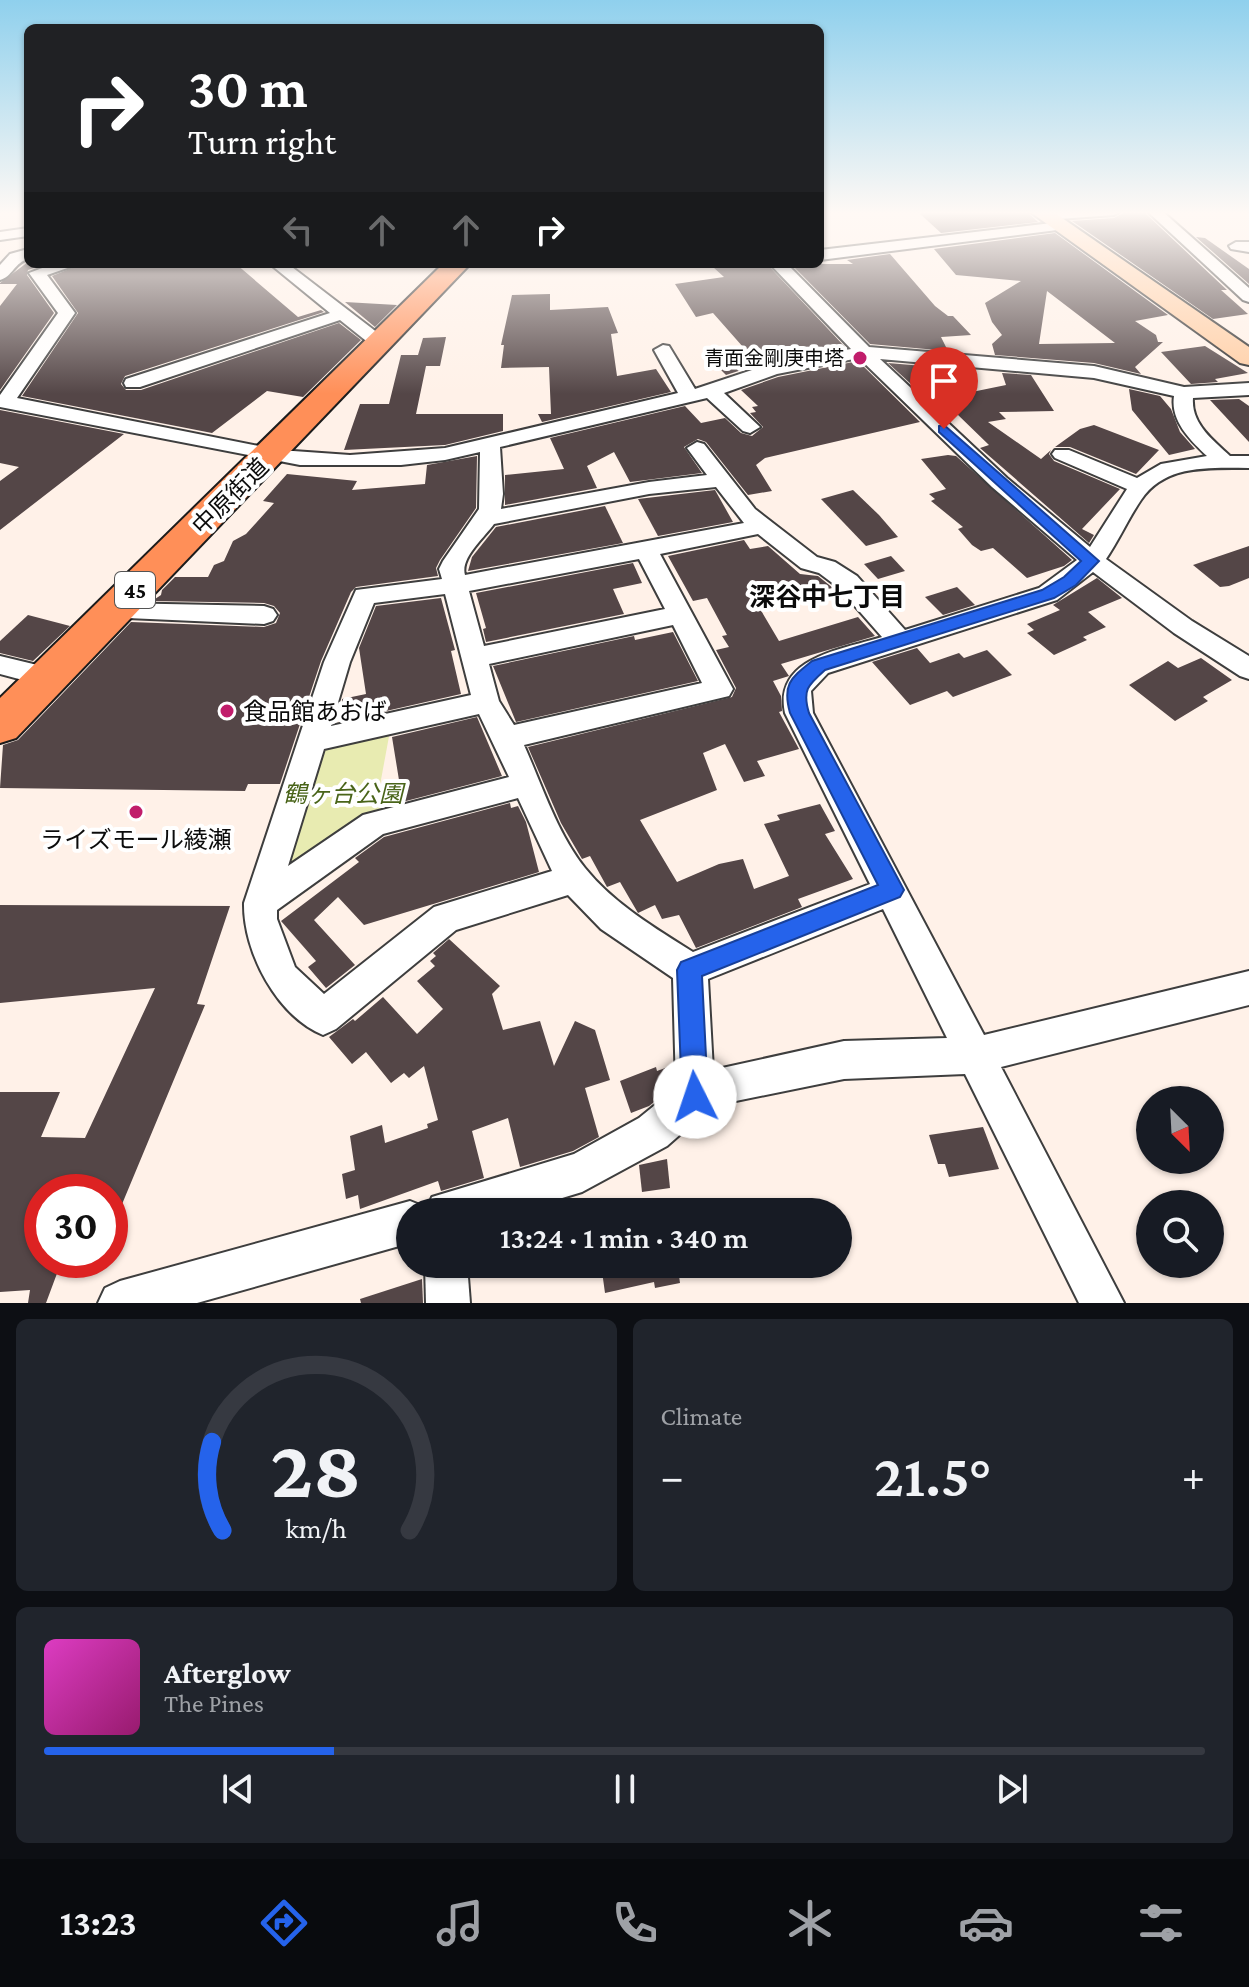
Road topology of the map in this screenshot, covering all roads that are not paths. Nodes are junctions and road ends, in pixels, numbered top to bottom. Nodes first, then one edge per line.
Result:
1 (42, 272) edge
2 (288, 272) edge
3 (450, 272) edge
4 (786, 272) edge
5 (1125, 272) edge
6 (1228, 272) edge
7 (1249, 297) edge
8 (343, 314) junction
9 (381, 344) junction
10 (663, 350) dead end
11 (864, 352) junction
12 (1249, 358) edge
13 (133, 383) dead end
14 (1249, 389) edge
15 (711, 391) junction
16 (1184, 393) junction
17 (689, 396) junction
18 (3, 404) edge
19 (750, 427) dead end
20 (490, 444) junction
21 (697, 448) dead end
22 (1062, 454) dead end
23 (271, 455) junction
24 (1225, 462) junction
25 (1249, 462) edge
26 (721, 480) junction
27 (1141, 487) junction
28 (486, 519) junction
29 (762, 526) junction
30 (647, 552) junction
31 (1091, 561) junction
32 (455, 587) junction
33 (114, 611) junction
34 (264, 615) dead end
35 (679, 615) junction
36 (899, 639) junction
37 (472, 658) junction
38 (0, 665) edge
39 (1249, 669) edge
40 (49, 677) junction
41 (486, 702) junction
42 (0, 726) edge
43 (507, 738) junction
44 (310, 741) junction
45 (527, 784) junction
46 (574, 879) junction
47 (892, 890) junction
48 (260, 903) junction
49 (690, 970) junction
50 (1249, 988) edge
51 (977, 1055) junction
52 (695, 1097) junction
53 (494, 1198) edge
54 (396, 1226) edge
55 (447, 1278) edge
56 (120, 1303) edge
57 (448, 1303) edge
58 (1102, 1303) edge

1 - 18 street
2 - 8 street
3 - 9 main road, 中原街道 / 45
4 - 11 street
5 - 12 street
6 - 7 street
8 - 9 street
8 - 13 street
9 - 23 main road, 中原街道 / 45
10 - 17 street
11 - 15 street
11 - 16 street
11 - 31 street
14 - 16 street
15 - 17 street
15 - 19 street
16 - 24 street
17 - 20 street
18 - 23 street
20 - 23 street
20 - 28 street
21 - 26 street
22 - 27 street
23 - 33 main road, 中原街道 / 45
24 - 25 street
24 - 27 street
26 - 28 street
26 - 29 street
27 - 31 street
28 - 32 street
29 - 30 street
29 - 36 street
30 - 32 street
30 - 35 street
31 - 36 street
31 - 39 street
32 - 37 street
32 - 44 street
33 - 34 street
33 - 40 main road, 中原街道 / 45
35 - 37 street
35 - 43 street
36 - 47 street
37 - 41 street
38 - 40 street
40 - 42 main road, 中原街道 / 45
41 - 43 street
41 - 44 street
43 - 45 street
44 - 48 street
45 - 46 street
45 - 48 street
46 - 48 street
46 - 49 street
47 - 49 street
47 - 51 street
49 - 52 street
50 - 51 street
51 - 52 street
51 - 58 street
52 - 53 street
54 - 56 street
55 - 57 street

